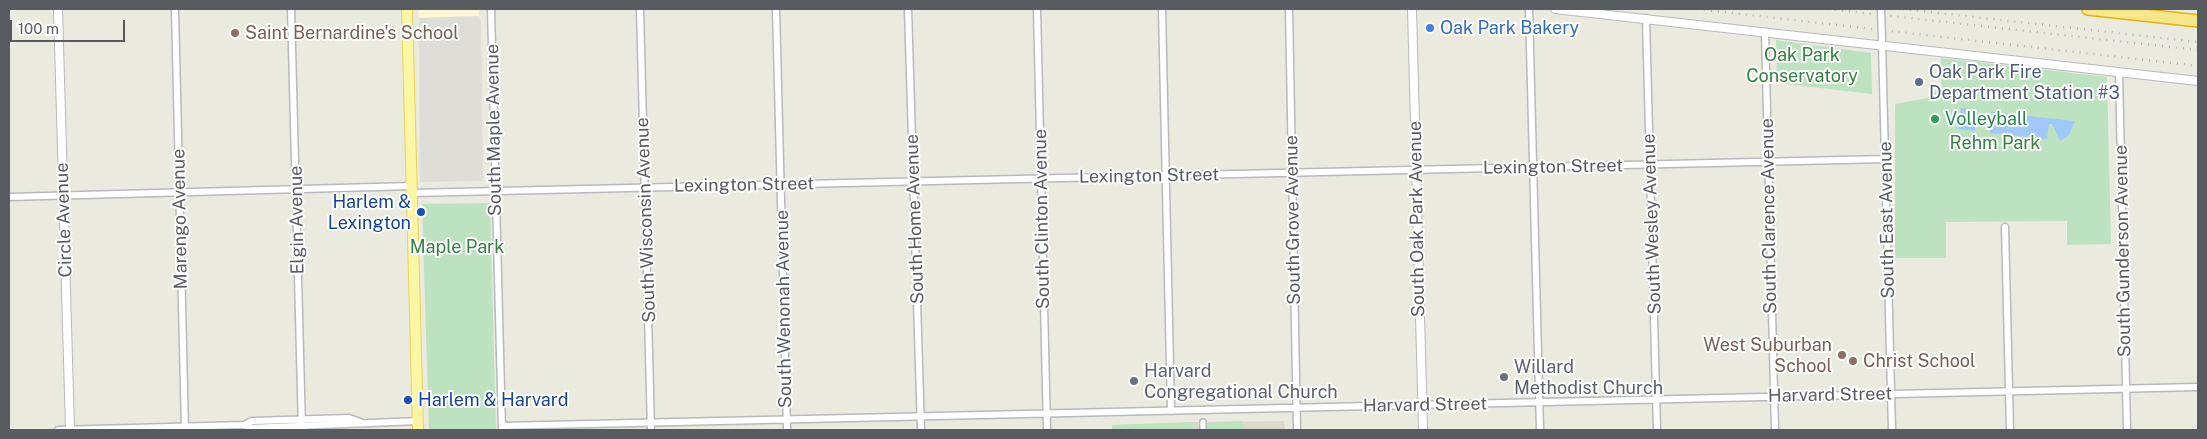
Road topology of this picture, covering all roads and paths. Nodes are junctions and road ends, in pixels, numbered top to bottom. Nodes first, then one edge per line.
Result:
1 (58, 9) edge
2 (175, 9) edge
3 (291, 9) edge
4 (407, 9) edge
5 (491, 9) edge
6 (640, 9) edge
7 (776, 9) edge
8 (908, 9) edge
9 (1037, 9) edge
10 (1162, 9) edge
11 (1289, 9) edge
12 (1412, 9) edge
13 (1529, 9) edge
14 (1555, 9) edge
15 (1881, 9) edge
16 (2088, 9) edge
17 (1646, 18) junction
18 (2198, 21) edge
19 (1765, 32) junction
20 (1882, 43) junction
21 (2119, 72) junction
22 (2198, 82) edge
23 (1885, 159) junction
24 (1768, 162) junction
25 (1650, 164) junction
26 (1533, 167) junction
27 (1416, 170) junction
28 (1292, 173) junction
29 (1164, 176) junction
30 (1041, 178) junction
31 (914, 181) junction
32 (781, 184) junction
33 (645, 187) junction
34 (296, 189) junction
35 (412, 189) junction
36 (495, 191) junction
37 (179, 192) junction
38 (63, 195) junction
39 (9, 197) edge
40 (2005, 227) dead end
41 (2198, 387) edge
42 (2126, 388) junction
43 (2009, 391) junction
44 (1891, 394) junction
45 (1774, 397) junction
46 (1657, 400) junction
47 (1539, 402) junction
48 (1422, 406) junction
49 (1296, 408) junction
50 (1171, 412) junction
51 (1047, 414) junction
52 (920, 417) junction
53 (787, 420) junction
54 (1203, 422) dead end
55 (651, 423) junction
56 (302, 425) edge
57 (418, 426) edge
58 (502, 428) edge
59 (185, 429) edge
60 (58, 430) edge
61 (70, 430) edge
62 (652, 430) edge
63 (787, 430) edge
64 (921, 430) edge
65 (1047, 430) edge
66 (1203, 430) edge
67 (1297, 430) edge
68 (1423, 430) edge
69 (1540, 430) edge
70 (1658, 430) edge
71 (1775, 430) edge
72 (1892, 430) edge
73 (2010, 430) edge
74 (2127, 430) edge

1 - 38 street, Circle Avenue
2 - 37 street, Marengo Avenue
3 - 34 street, Elgin Avenue
4 - 35 main road
5 - 36 street, South Maple Avenue
6 - 33 street, South Wisconsin Avenue
7 - 32 street, South Wenonah Avenue
8 - 31 street, South Home Avenue
9 - 30 street, South Clinton Avenue
10 - 29 street
11 - 28 street, South Grove Avenue
12 - 27 street, South Oak Park Avenue
13 - 26 street
14 - 17 street
15 - 20 street, South East Avenue, bridge
16 - 18 highway
17 - 19 street
17 - 25 street, South Wesley Avenue
19 - 20 street
19 - 24 street, South Clarence Avenue
20 - 21 street
20 - 23 street, South East Avenue
21 - 22 street
21 - 42 street, South Gunderson Avenue
23 - 24 street, Lexington Street
23 - 44 street, South East Avenue
24 - 25 street, Lexington Street
24 - 45 street, South Clarence Avenue
25 - 26 street, Lexington Street
25 - 46 street, South Wesley Avenue
26 - 27 street, Lexington Street
26 - 47 street
27 - 28 street, Lexington Street
27 - 48 street, South Oak Park Avenue
28 - 29 street, Lexington Street
28 - 49 street, South Grove Avenue
29 - 30 street, Lexington Street
29 - 50 street
30 - 31 street, Lexington Street
30 - 51 street, South Clinton Avenue
31 - 32 street, Lexington Street
31 - 52 street, South Home Avenue
32 - 33 street, Lexington Street
32 - 53 street, South Wenonah Avenue
33 - 36 street, Lexington Street
33 - 55 street, South Wisconsin Avenue
34 - 35 street, Lexington Street
34 - 37 street, Lexington Street
34 - 56 street, Elgin Avenue
35 - 36 street, Lexington Street
35 - 57 main road
36 - 58 street, South Maple Avenue
37 - 38 street, Lexington Street
37 - 59 street, Marengo Avenue
38 - 39 street, Lexington Street
38 - 61 street, Circle Avenue
40 - 43 street
41 - 42 street, Harvard Street
42 - 43 street, Harvard Street
42 - 74 street, South Gunderson Avenue
43 - 44 street, Harvard Street
43 - 73 street
44 - 45 street, Harvard Street
44 - 72 street, South East Avenue
45 - 46 street, Harvard Street
45 - 71 street, South Clarence Avenue
46 - 47 street, Harvard Street
46 - 70 street, South Wesley Avenue
47 - 48 street, Harvard Street
47 - 69 street
48 - 49 street, Harvard Street
48 - 68 street, South Oak Park Avenue
49 - 50 street, Harvard Street
49 - 67 street, South Grove Avenue
50 - 51 street, Harvard Street
51 - 52 street, Harvard Street
51 - 65 street, South Clinton Avenue
52 - 53 street, Harvard Street
52 - 64 street, South Home Avenue
53 - 55 street, Harvard Street
53 - 63 street, South Wenonah Avenue
54 - 66 street
55 - 58 street, Harvard Street
55 - 62 street, South Wisconsin Avenue
56 - 57 street
56 - 59 street
59 - 61 street
60 - 61 street

